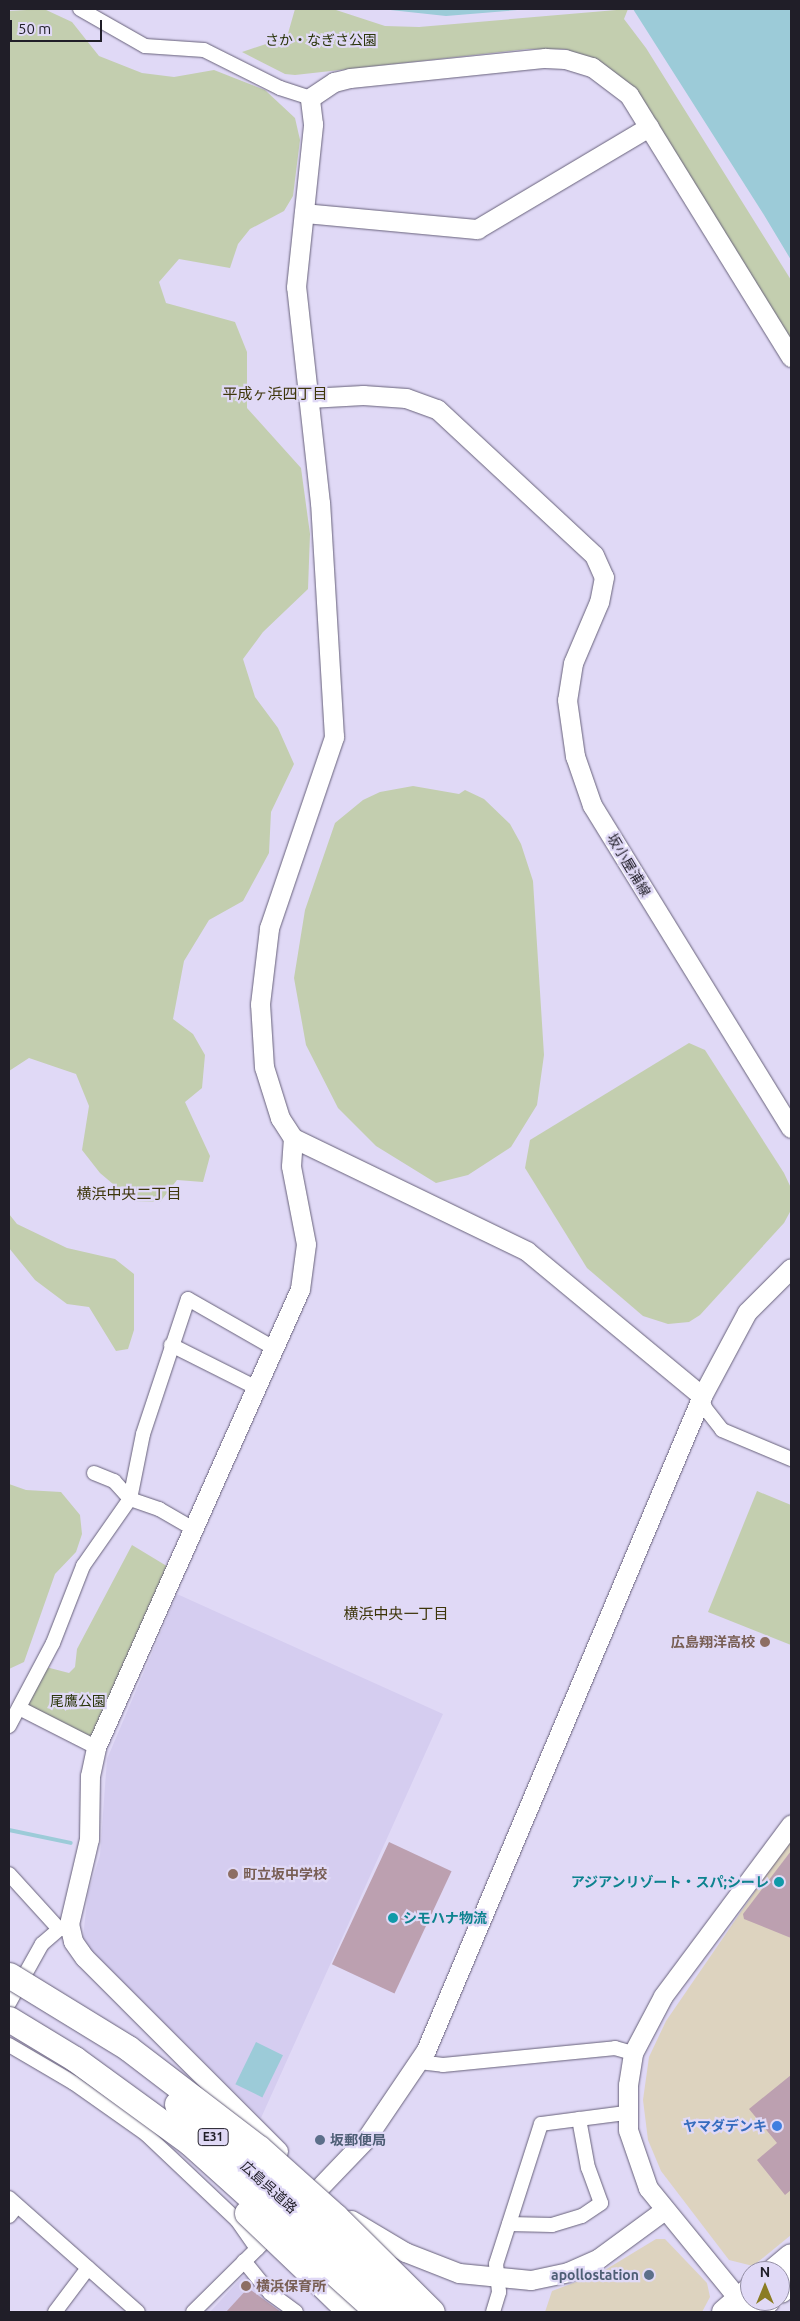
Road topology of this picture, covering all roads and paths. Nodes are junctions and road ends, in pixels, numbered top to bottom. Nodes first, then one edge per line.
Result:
1 (80, 9) edge
2 (310, 98) junction
3 (649, 127) junction
4 (304, 213) junction
5 (791, 358) edge
6 (309, 398) junction
7 (791, 1128) edge
8 (294, 1138) junction
9 (791, 1268) edge
10 (171, 1344) junction
11 (272, 1347) junction
12 (255, 1387) junction
13 (702, 1396) junction
14 (791, 1459) edge
15 (94, 1473) dead end
16 (130, 1499) junction
17 (192, 1528) junction
18 (19, 1708) junction
19 (9, 1726) edge
20 (96, 1747) junction
21 (791, 1824) edge
22 (9, 1874) edge
23 (65, 1929) junction
24 (9, 1977) edge
25 (9, 2003) edge
26 (9, 2019) edge
27 (9, 2032) edge
28 (9, 2045) edge
29 (632, 2053) junction
30 (419, 2062) junction
31 (626, 2113) junction
32 (579, 2120) junction
33 (317, 2190) junction
34 (12, 2206) edge
35 (663, 2211) junction
36 (509, 2224) junction
37 (257, 2249) junction
38 (244, 2261) junction
39 (88, 2268) junction
40 (498, 2280) junction
41 (740, 2301) edge
42 (55, 2312) edge
43 (138, 2312) edge
44 (193, 2312) edge
45 (296, 2312) edge
46 (350, 2312) edge
47 (378, 2312) edge
48 (404, 2312) edge
49 (432, 2312) edge
50 (493, 2312) edge

1 - 2 street
2 - 3 street
2 - 4 street
3 - 4 street
3 - 5 street
4 - 6 street
6 - 7 street, 坂小屋浦線
6 - 8 street
8 - 11 street
8 - 13 street
9 - 13 street
10 - 11 street
10 - 12 street
10 - 16 street
11 - 12 street
12 - 17 street
13 - 14 street
13 - 30 street
15 - 16 street
16 - 17 street
16 - 18 street
17 - 20 street
18 - 19 street
18 - 20 street
20 - 23 street
21 - 29 street
22 - 23 street
23 - 25 street
23 - 33 street
24 - 48 highway, 広島呉道路 / E31, bridge
24 - 49 highway, bridge
26 - 47 highway, 広島呉道路 / E31, bridge
27 - 46 highway, bridge
28 - 37 street
29 - 30 street
29 - 31 street
30 - 33 street
31 - 32 street
31 - 35 street
32 - 36 street
32 - 36 street
33 - 37 street
33 - 40 street
34 - 39 street
35 - 40 street
35 - 41 street
36 - 40 street
37 - 38 street
38 - 44 street
38 - 45 street
39 - 42 street
39 - 43 street
40 - 50 street

